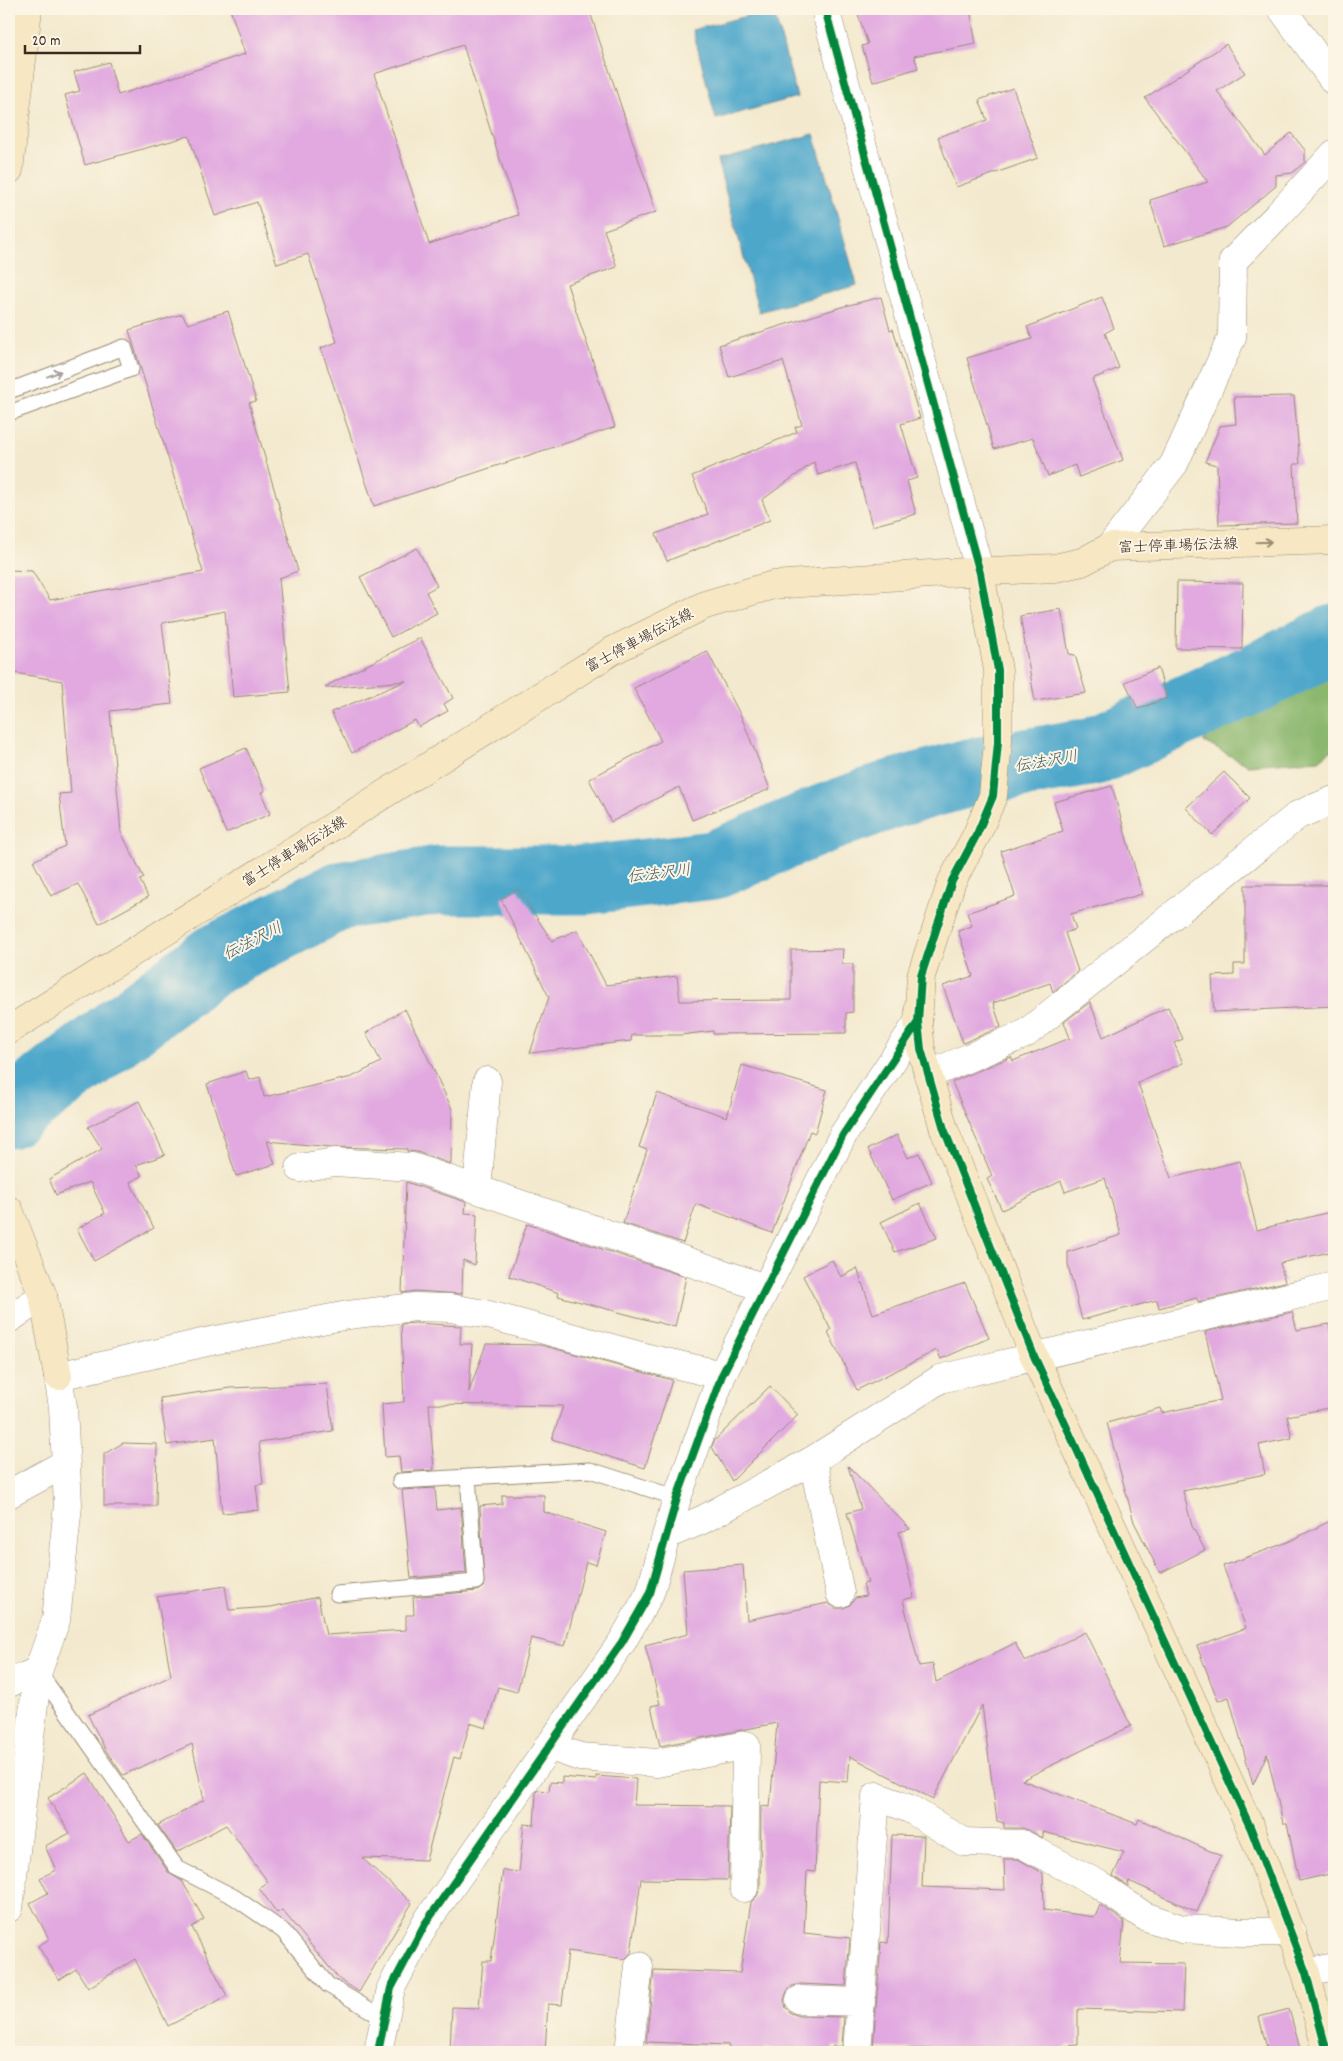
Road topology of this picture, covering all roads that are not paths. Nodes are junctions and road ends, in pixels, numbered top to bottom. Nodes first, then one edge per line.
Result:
1 (28, 9) edge
2 (825, 9) edge
3 (1282, 9) edge
4 (1334, 81) edge
5 (1334, 154) edge
6 (9, 170) edge
7 (9, 391) edge
8 (9, 413) edge
9 (1334, 540) edge
10 (1110, 547) junction
11 (980, 573) junction
12 (1334, 800) edge
13 (918, 1022) junction
14 (9, 1030) edge
15 (928, 1075) junction
16 (487, 1081) dead end
17 (300, 1168) dead end
18 (477, 1188) junction
19 (9, 1210) edge
20 (1334, 1286) edge
21 (765, 1288) junction
22 (43, 1296) junction
23 (9, 1319) edge
24 (1034, 1356) junction
25 (722, 1375) junction
26 (58, 1376) junction
27 (813, 1460) junction
28 (66, 1463) junction
29 (468, 1477) junction
30 (400, 1480) dead end
31 (9, 1494) edge
32 (677, 1498) junction
33 (666, 1535) junction
34 (840, 1593) dead end
35 (338, 1594) dead end
36 (38, 1670) junction
37 (9, 1683) edge
38 (548, 1746) junction
39 (744, 1888) dead end
40 (9, 1908) edge
41 (1292, 1932) junction
42 (639, 1966) dead end
43 (1334, 1967) edge
44 (1306, 1973) junction
45 (800, 2000) dead end
46 (861, 2002) junction
47 (384, 2019) junction
48 (378, 2052) edge
49 (629, 2052) edge
50 (857, 2052) edge
51 (1328, 2052) edge

1 - 6 street
2 - 11 street
3 - 4 street
5 - 10 street
7 -> 8 lane
10 -> 9 street, 富士停車場伝法線
10 - 11 street, 富士停車場伝法線
11 - 13 street
11 - 14 street, 富士停車場伝法線
12 - 15 street
13 - 15 street
13 - 21 street
15 - 24 street
16 - 18 street
17 - 18 street
18 - 21 street
19 - 22 street
20 - 24 street
21 - 25 street
22 - 23 street
22 - 26 street
24 - 27 street
24 - 41 street
25 - 26 street
25 - 32 street
26 - 28 street
27 - 33 street
27 - 34 street
28 - 31 street
28 - 36 street
29 - 30 lane
29 - 32 lane
29 - 35 lane
32 - 33 street
33 - 38 street
36 - 37 street
36 - 40 street
36 - 47 lane
38 - 39 street
38 - 47 street
41 - 44 street
41 - 46 street
42 - 49 street
43 - 44 street
44 - 51 street
45 - 46 street
46 - 50 street
47 - 48 street

